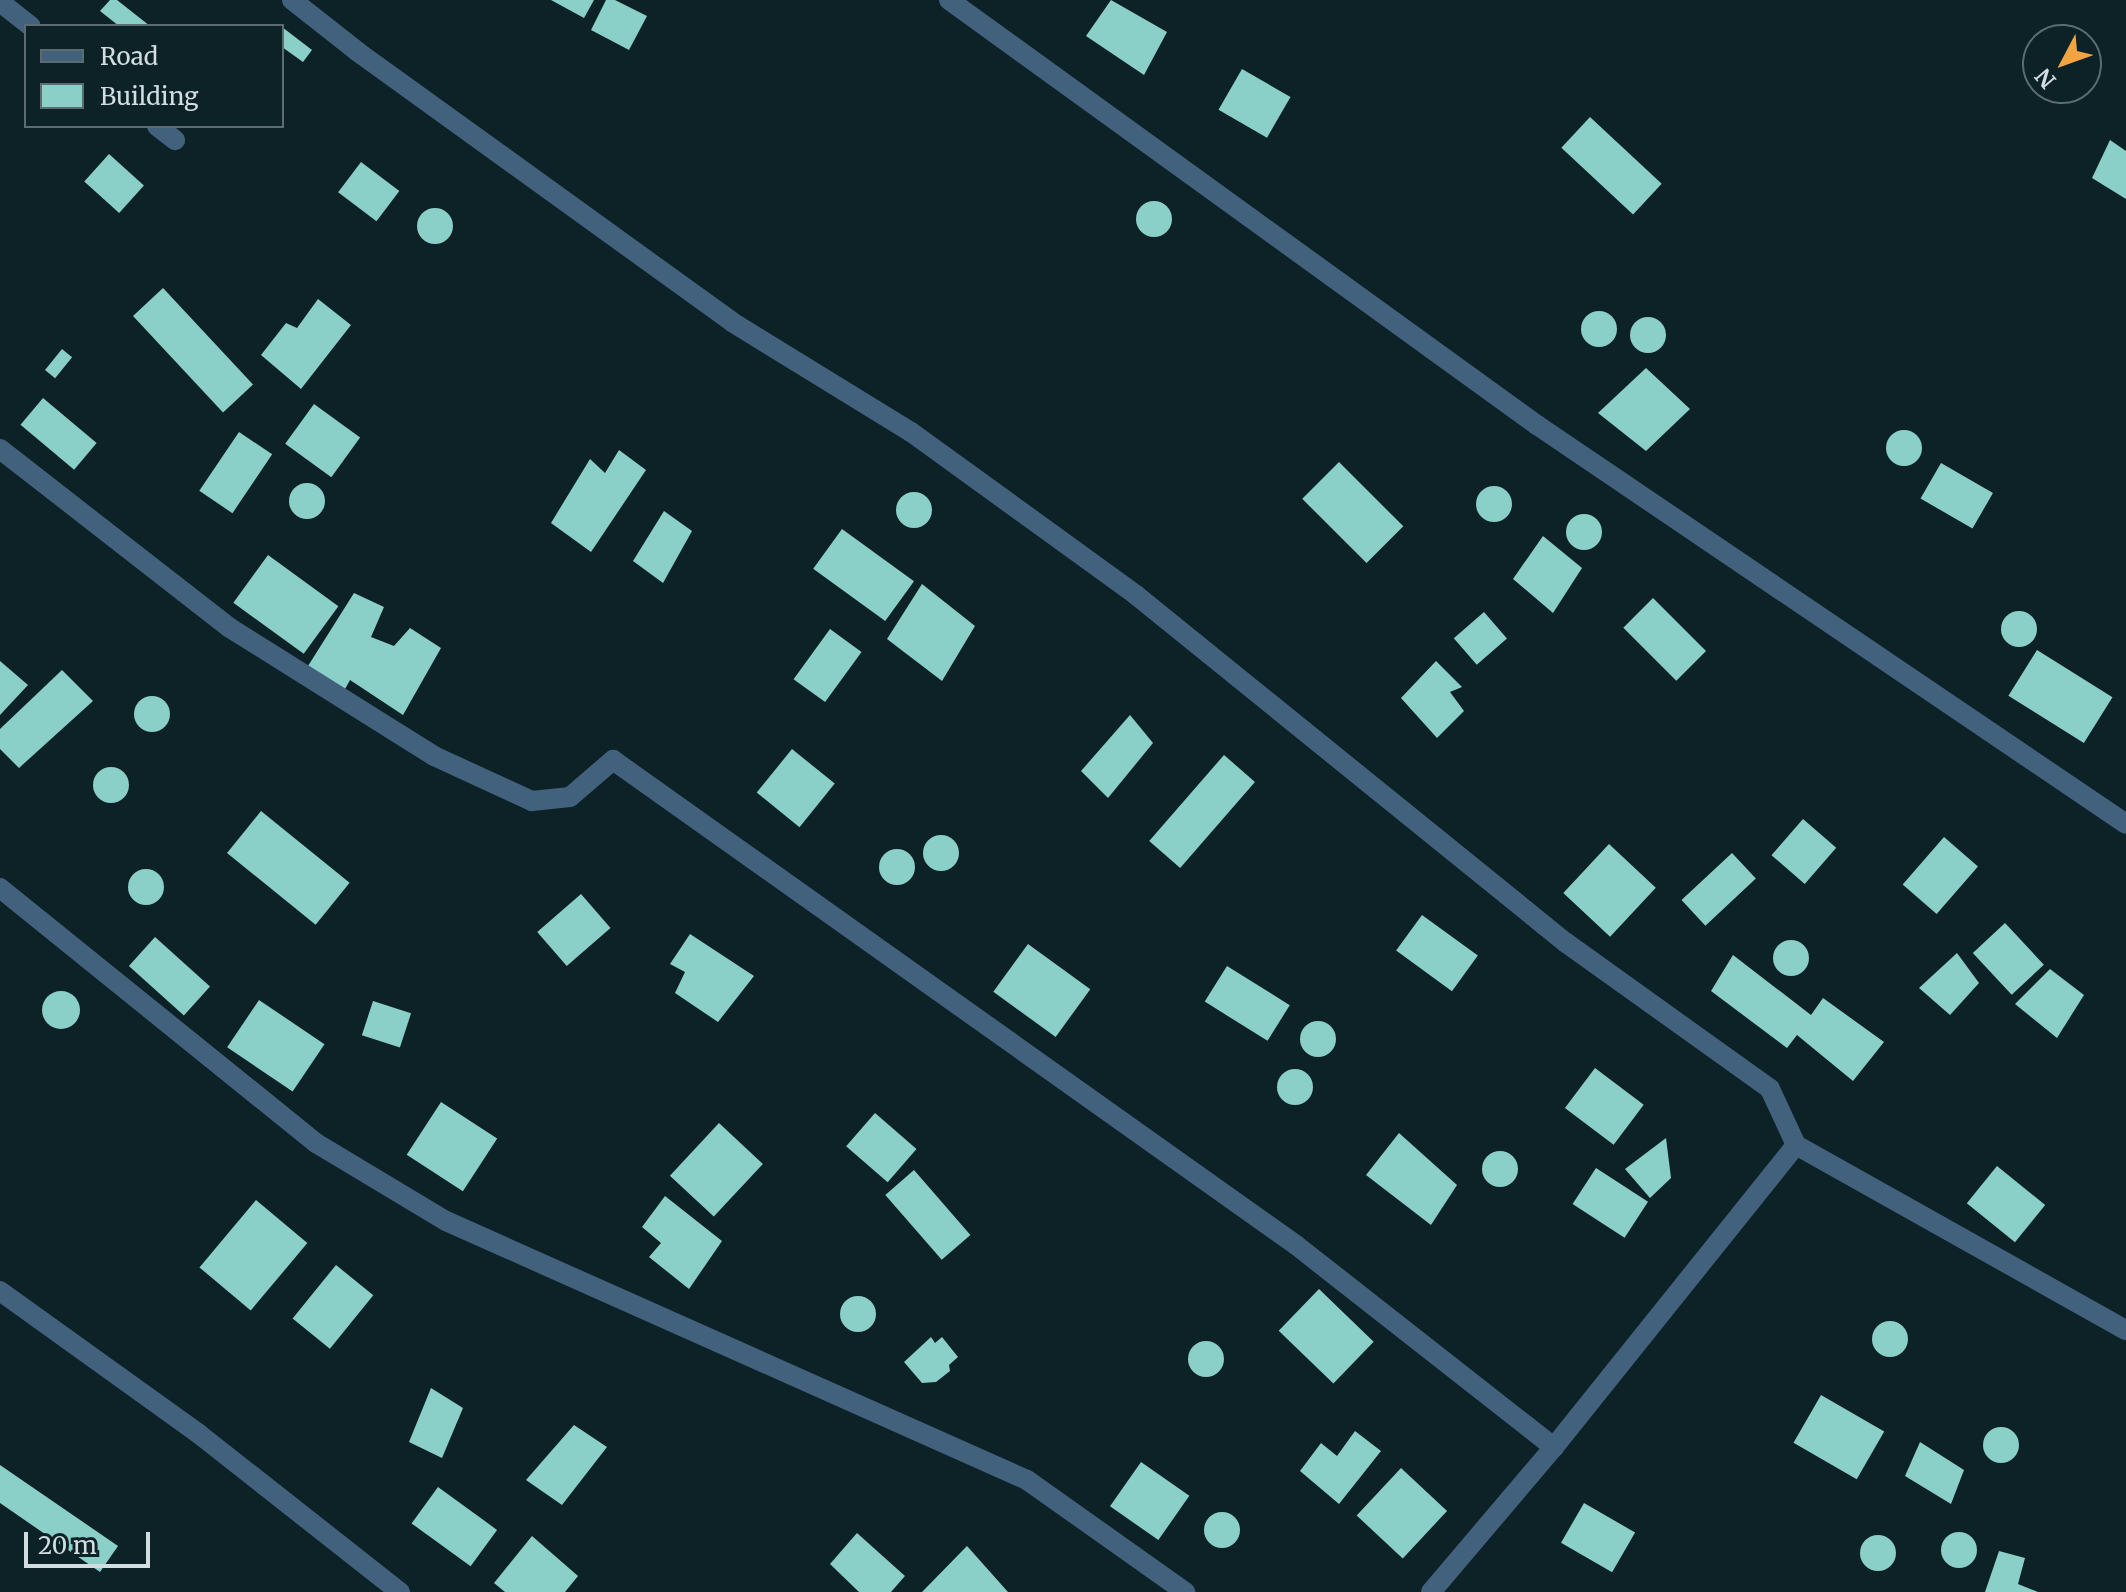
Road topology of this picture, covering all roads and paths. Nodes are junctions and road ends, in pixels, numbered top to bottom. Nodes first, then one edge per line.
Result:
1 (292, 0) edge
2 (949, 0) edge
3 (0, 2) edge
4 (28, 24) edge
5 (160, 128) edge
6 (175, 140) dead end
7 (0, 449) edge
8 (2126, 824) edge
9 (0, 888) edge
10 (1796, 1145) junction
11 (0, 1291) edge
12 (2126, 1330) edge
13 (1554, 1447) junction
14 (400, 1592) edge
15 (1185, 1592) edge
16 (1431, 1592) edge

1 - 10 street
2 - 8 street
3 - 4 street
5 - 6 street
7 - 13 street
9 - 15 street
10 - 12 street
10 - 13 street
11 - 14 street
13 - 16 street

